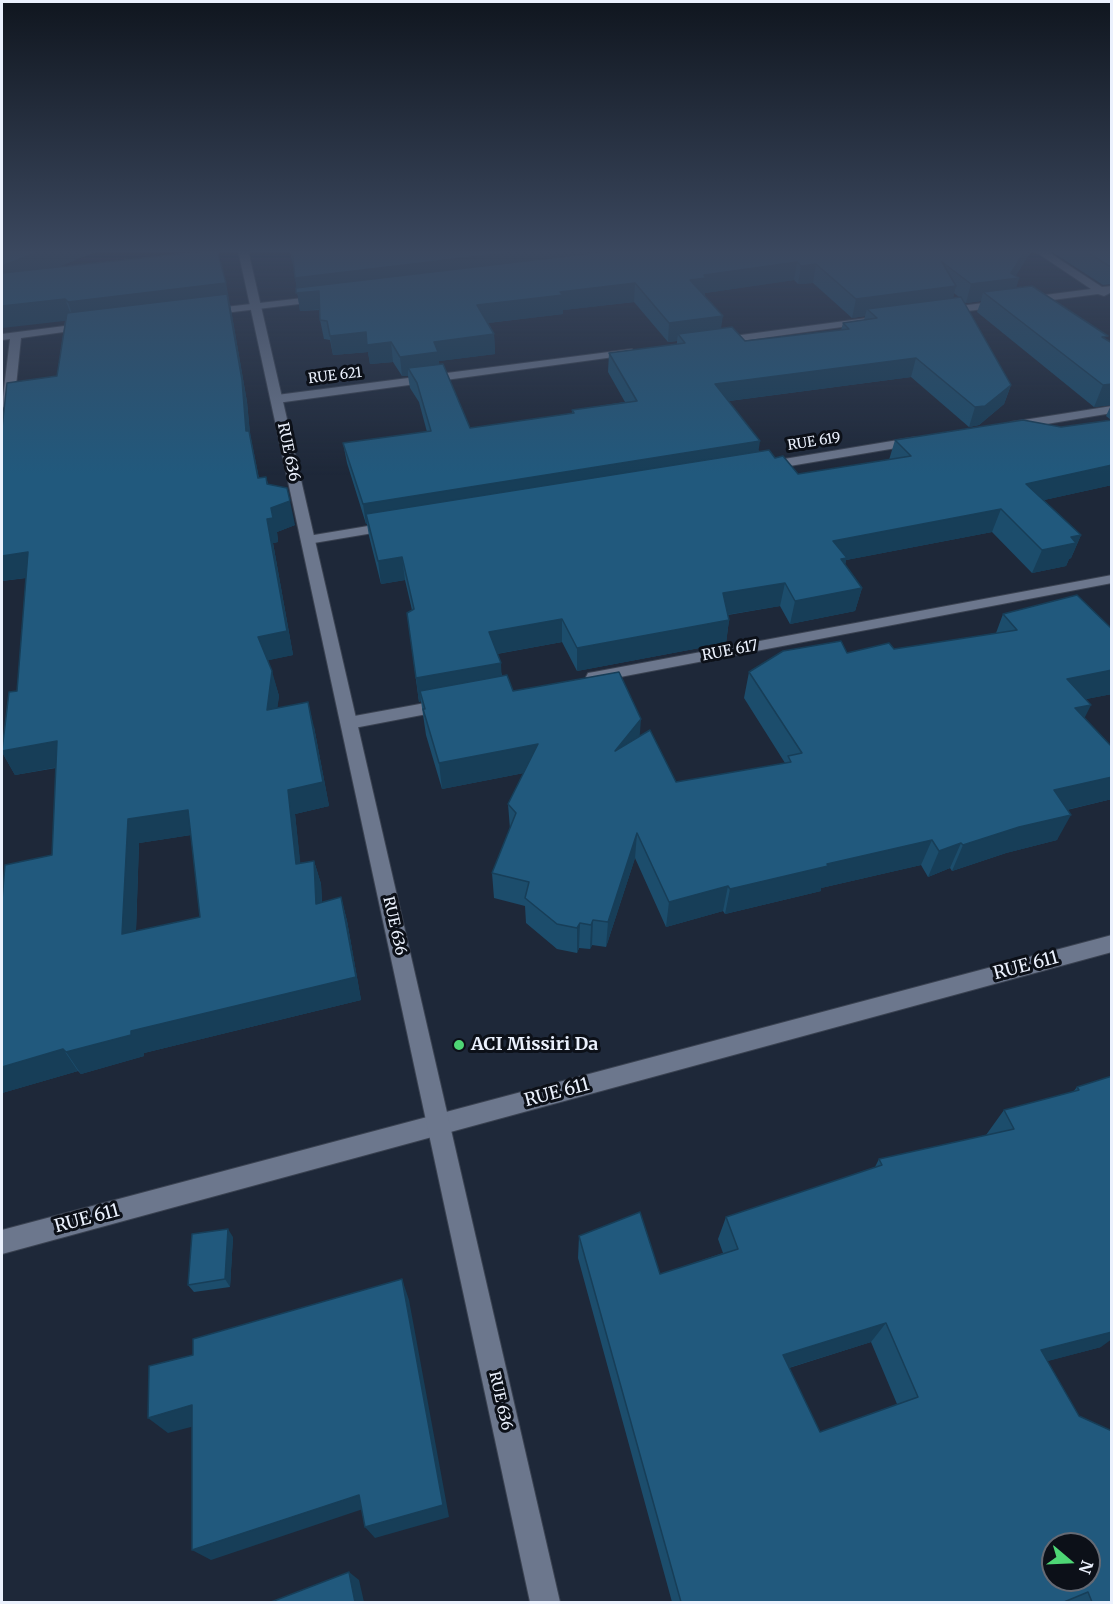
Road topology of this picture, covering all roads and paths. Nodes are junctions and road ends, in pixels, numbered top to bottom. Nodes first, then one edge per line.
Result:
1 (260, 325) edge
2 (841, 325) edge
3 (96, 326) edge
4 (16, 335) junction
5 (2, 337) edge
6 (712, 342) edge
7 (641, 351) edge
8 (277, 399) junction
9 (1112, 409) edge
10 (7, 414) edge
11 (993, 429) edge
12 (934, 438) edge
13 (757, 467) edge
14 (402, 525) edge
15 (308, 540) junction
16 (1112, 579) edge
17 (583, 679) edge
18 (466, 701) edge
19 (349, 723) junction
20 (1112, 943) edge
21 (438, 1125) junction
22 (2, 1242) edge
23 (545, 1602) edge

1 - 8 street, RUE 636
2 - 6 street
3 - 4 street
4 - 5 street
4 - 10 street
7 - 8 street, RUE 621
8 - 15 street, RUE 636
9 - 11 street
12 - 13 street, RUE 619
14 - 15 street
15 - 19 street, RUE 636
16 - 17 street, RUE 617
18 - 19 street
19 - 21 street, RUE 636
20 - 21 street, RUE 611
21 - 22 street, RUE 611
21 - 23 street, RUE 636

